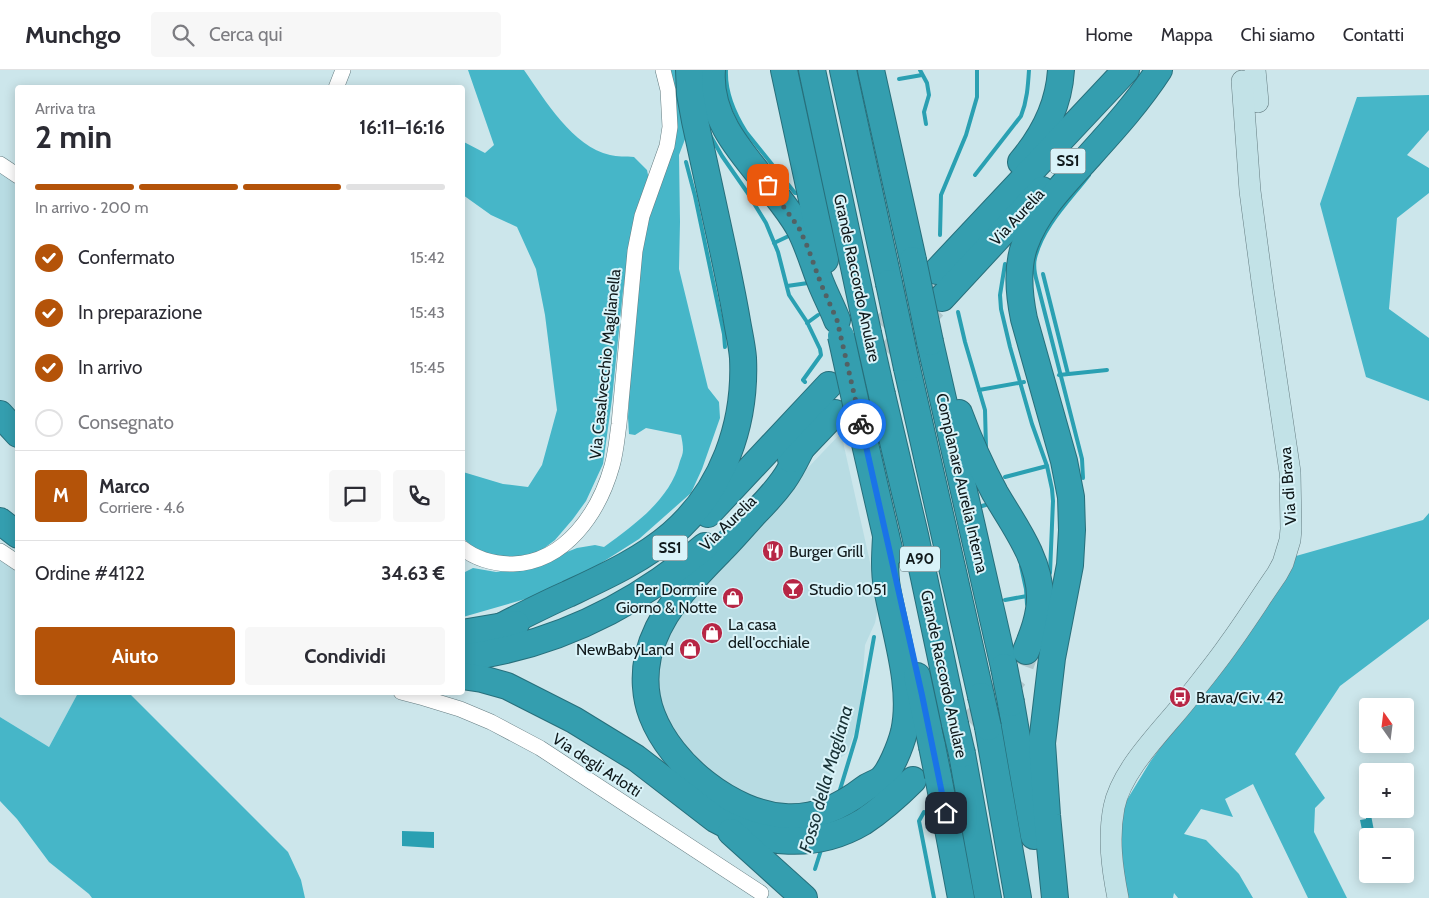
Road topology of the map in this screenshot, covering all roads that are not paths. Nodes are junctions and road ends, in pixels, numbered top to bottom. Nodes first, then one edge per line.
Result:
1 (343, 70) edge
2 (662, 70) edge
3 (690, 70) edge
4 (712, 70) edge
5 (784, 70) edge
6 (812, 70) edge
7 (843, 70) edge
8 (872, 70) edge
9 (886, 70) edge
10 (1061, 70) edge
11 (1126, 70) edge
12 (1153, 70) edge
13 (1159, 70) edge
14 (1252, 82) edge
15 (337, 85) edge
16 (0, 164) edge
17 (15, 174) edge
18 (910, 248) junction
19 (955, 252) junction
20 (937, 271) tunnel mouth
21 (942, 298) tunnel mouth
22 (839, 328) junction
23 (932, 353) junction
24 (829, 386) dead end
25 (835, 413) dead end
26 (0, 414) edge
27 (0, 422) edge
28 (15, 432) edge
29 (15, 433) edge
30 (802, 447) junction
31 (0, 521) edge
32 (15, 533) edge
33 (886, 536) junction
34 (465, 550) edge
35 (0, 551) edge
36 (15, 561) edge
37 (500, 627) junction
38 (465, 633) edge
39 (1026, 651) tunnel mouth
40 (465, 657) edge
41 (465, 676) edge
42 (412, 695) edge
43 (926, 778) junction
44 (715, 819) junction
45 (806, 829) junction
46 (760, 893) dead end
47 (804, 898) edge
48 (961, 898) edge
49 (988, 898) edge
50 (1018, 898) edge
51 (1045, 898) edge
52 (1055, 898) edge
53 (1118, 898) edge

1 - 15 street
2 - 34 street, Via Casalvecchio Maglianella
3 - 37 highway
4 - 22 highway
5 - 22 highway
6 - 49 highway, Grande Raccordo Anulare / A90, bridge
7 - 50 highway, Grande Raccordo Anulare / A90, bridge
8 - 18 highway, Complanare Aurelia Interna
9 - 18 highway
10 - 19 highway
11 - 19 highway, Via Aurelia / SS1
12 - 21 highway, Via Aurelia / SS1
13 - 52 highway
14 - 53 street, Via di Brava
16 - 17 street
18 - 23 highway, Complanare Aurelia Interna, bridge
19 - 20 highway, Via Aurelia / SS1
22 - 33 highway, bridge
23 - 39 highway
23 - 51 highway, Complanare Aurelia Interna, bridge
24 - 37 highway, Via Aurelia / SS1
25 - 30 highway, Via Aurelia / SS1
26 - 28 highway
27 - 29 highway
30 - 40 highway, Via Aurelia / SS1
30 - 45 highway
31 - 32 highway
33 - 43 highway, bridge
33 - 45 highway
35 - 36 street
37 - 38 highway, Via Aurelia / SS1
41 - 44 highway
42 - 46 street, Via degli Arlotti
43 - 45 highway
43 - 48 highway
44 - 45 highway
44 - 47 highway

